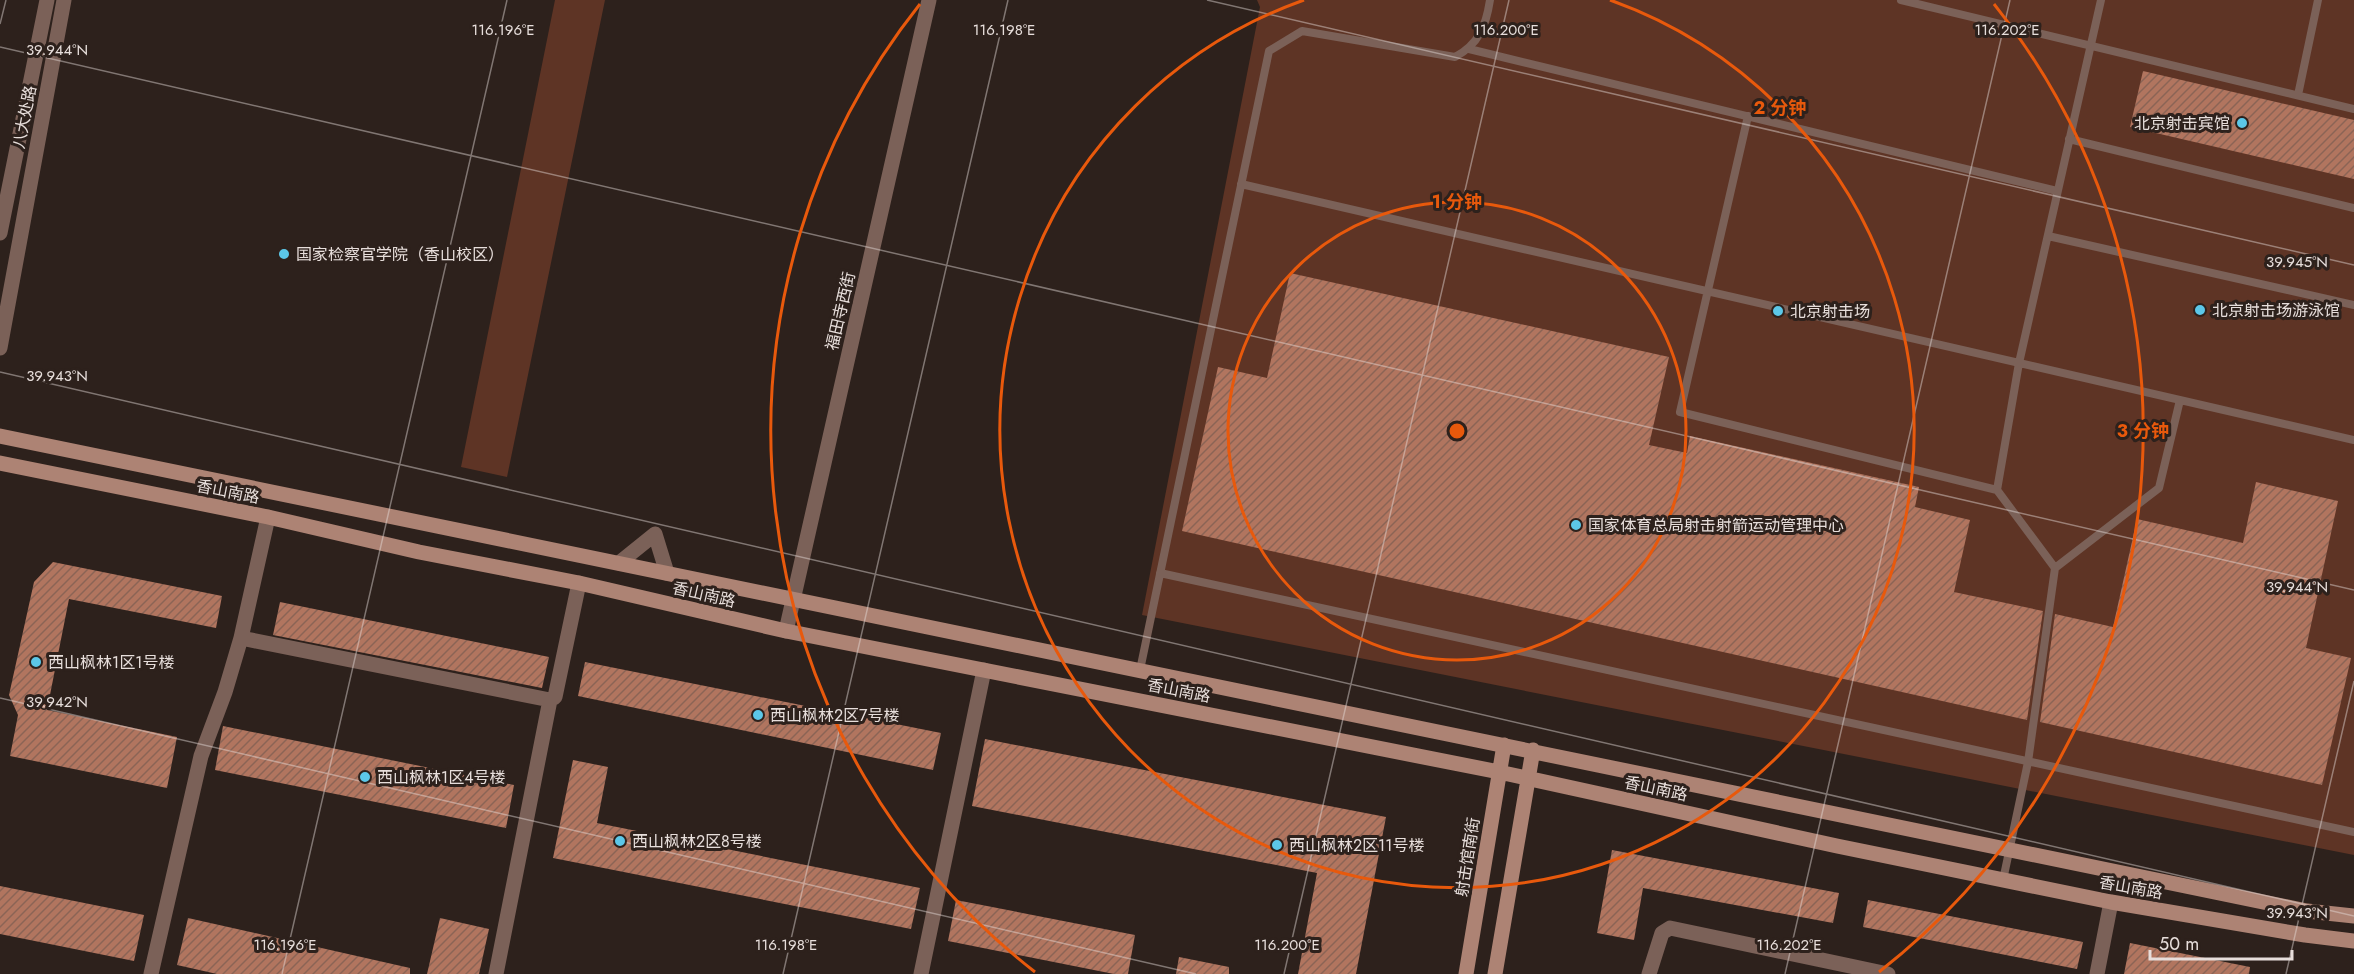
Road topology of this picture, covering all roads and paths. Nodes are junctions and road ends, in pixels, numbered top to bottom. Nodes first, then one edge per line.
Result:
1 (47, 0) edge
2 (64, 0) edge
3 (929, 0) edge
4 (1490, 0) edge
5 (1901, 0) edge
6 (2101, 0) edge
7 (2318, 0) edge
8 (2090, 45) junction
9 (1469, 49) junction
10 (2298, 95) junction
11 (2354, 109) edge
12 (1748, 116) junction
13 (2068, 139) junction
14 (1241, 184) junction
15 (2056, 191) junction
16 (2354, 208) edge
17 (0, 233) edge
18 (2048, 236) junction
19 (7, 279) edge
20 (1708, 291) junction
21 (2354, 305) edge
22 (0, 348) edge
23 (2019, 363) junction
24 (2180, 400) junction
25 (0, 436) edge
26 (2354, 440) edge
27 (0, 463) edge
28 (1997, 490) junction
29 (268, 517) junction
30 (619, 563) junction
31 (2055, 568) junction
32 (667, 573) junction
33 (1160, 573) junction
34 (579, 584) junction
35 (792, 598) junction
36 (786, 631) junction
37 (241, 638) junction
38 (984, 670) junction
39 (1140, 670) junction
40 (550, 700) junction
41 (1504, 745) junction
42 (1533, 750) junction
43 (2028, 762) junction
44 (1500, 772) junction
45 (1527, 778) junction
46 (2354, 832) edge
47 (2010, 849) junction
48 (2003, 880) junction
49 (2111, 902) junction
50 (2354, 916) edge
51 (2354, 942) edge
52 (151, 974) edge
53 (496, 974) edge
54 (921, 974) edge
55 (1466, 974) edge
56 (1495, 974) edge
57 (1649, 974) edge
58 (1888, 974) edge
59 (2097, 974) edge

1 - 17 street, 八大处路
2 - 19 street, 八大处路
3 - 35 street, 福田寺西街
4 - 9 lane
5 - 8 lane
6 - 8 lane
7 - 10 lane
8 - 10 lane
8 - 13 lane
9 - 12 lane
9 - 14 lane
10 - 11 lane
12 - 15 lane
12 - 20 lane
13 - 15 lane
13 - 16 lane
14 - 20 lane
14 - 33 lane
15 - 18 lane
18 - 21 lane
18 - 23 lane
19 - 22 street, 八大处路
20 - 23 lane
20 - 28 lane
23 - 24 lane
23 - 28 lane
24 - 26 lane
24 - 31 lane
25 - 30 main road, 香山南路
27 - 29 main road, 香山南路
28 - 31 lane
29 - 34 main road, 香山南路
29 - 37 street
30 - 32 main road, 香山南路
30 - 32 street
31 - 43 lane
32 - 35 main road, 香山南路
33 - 39 lane
33 - 43 lane
34 - 36 main road, 香山南路
34 - 40 street
35 - 36 street, 福田寺西街
35 - 39 main road, 香山南路
36 - 38 main road, 香山南路
37 - 40 street
37 - 52 street
38 - 44 main road, 香山南路
38 - 54 street
39 - 41 main road, 香山南路
40 - 53 street
41 - 42 main road, 香山南路
41 - 44 main road, 射击馆南街
42 - 45 main road
42 - 47 main road, 香山南路
43 - 46 lane
43 - 47 lane
44 - 45 main road, 香山南路
44 - 55 main road, 射击馆南街
45 - 48 main road, 香山南路
45 - 56 main road
47 - 48 lane
47 - 50 main road, 香山南路
48 - 49 main road, 香山南路
49 - 51 main road, 香山南路
49 - 59 street
57 - 58 street

